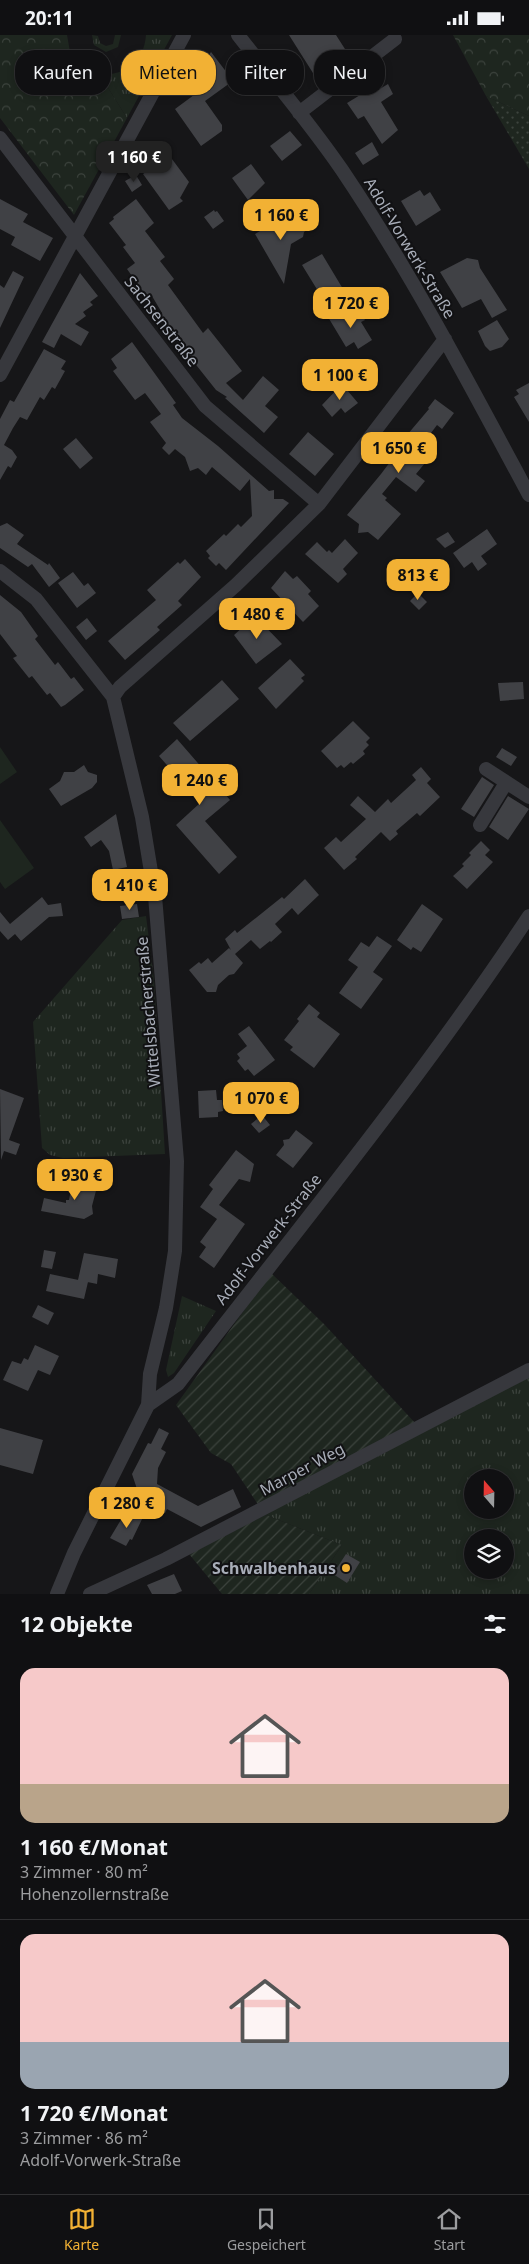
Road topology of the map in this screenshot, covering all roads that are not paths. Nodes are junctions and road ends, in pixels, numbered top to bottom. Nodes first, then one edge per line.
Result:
1 (184, 35) edge
2 (238, 35) edge
3 (395, 39) dead end
4 (299, 113) junction
5 (0, 138) edge
6 (74, 237) junction
7 (445, 339) junction
8 (0, 375) edge
9 (529, 495) edge
10 (319, 503) junction
11 (0, 571) edge
12 (113, 697) junction
13 (486, 769) dead end
14 (506, 783) junction
15 (529, 797) edge
16 (480, 825) dead end
17 (529, 916) edge
18 (529, 1370) edge
19 (148, 1405) junction
20 (57, 1594) edge
21 (90, 1594) edge

1 - 6 street
2 - 4 street, Adolf-Vorwerk-Straße
3 - 4 street
4 - 7 street, Adolf-Vorwerk-Straße
5 - 6 street, Sachsenstraße
6 - 8 street
6 - 10 street, Sachsenstraße
7 - 9 street, Adolf-Vorwerk-Straße
7 - 10 street
10 - 12 street
11 - 12 street, Wittelsbacherstraße
12 - 19 street, Wittelsbacherstraße
13 - 14 street
14 - 15 street
14 - 16 street
17 - 19 street, Adolf-Vorwerk-Straße
18 - 21 street, Marper Weg
19 - 20 street, Adolf-Vorwerk-Straße

